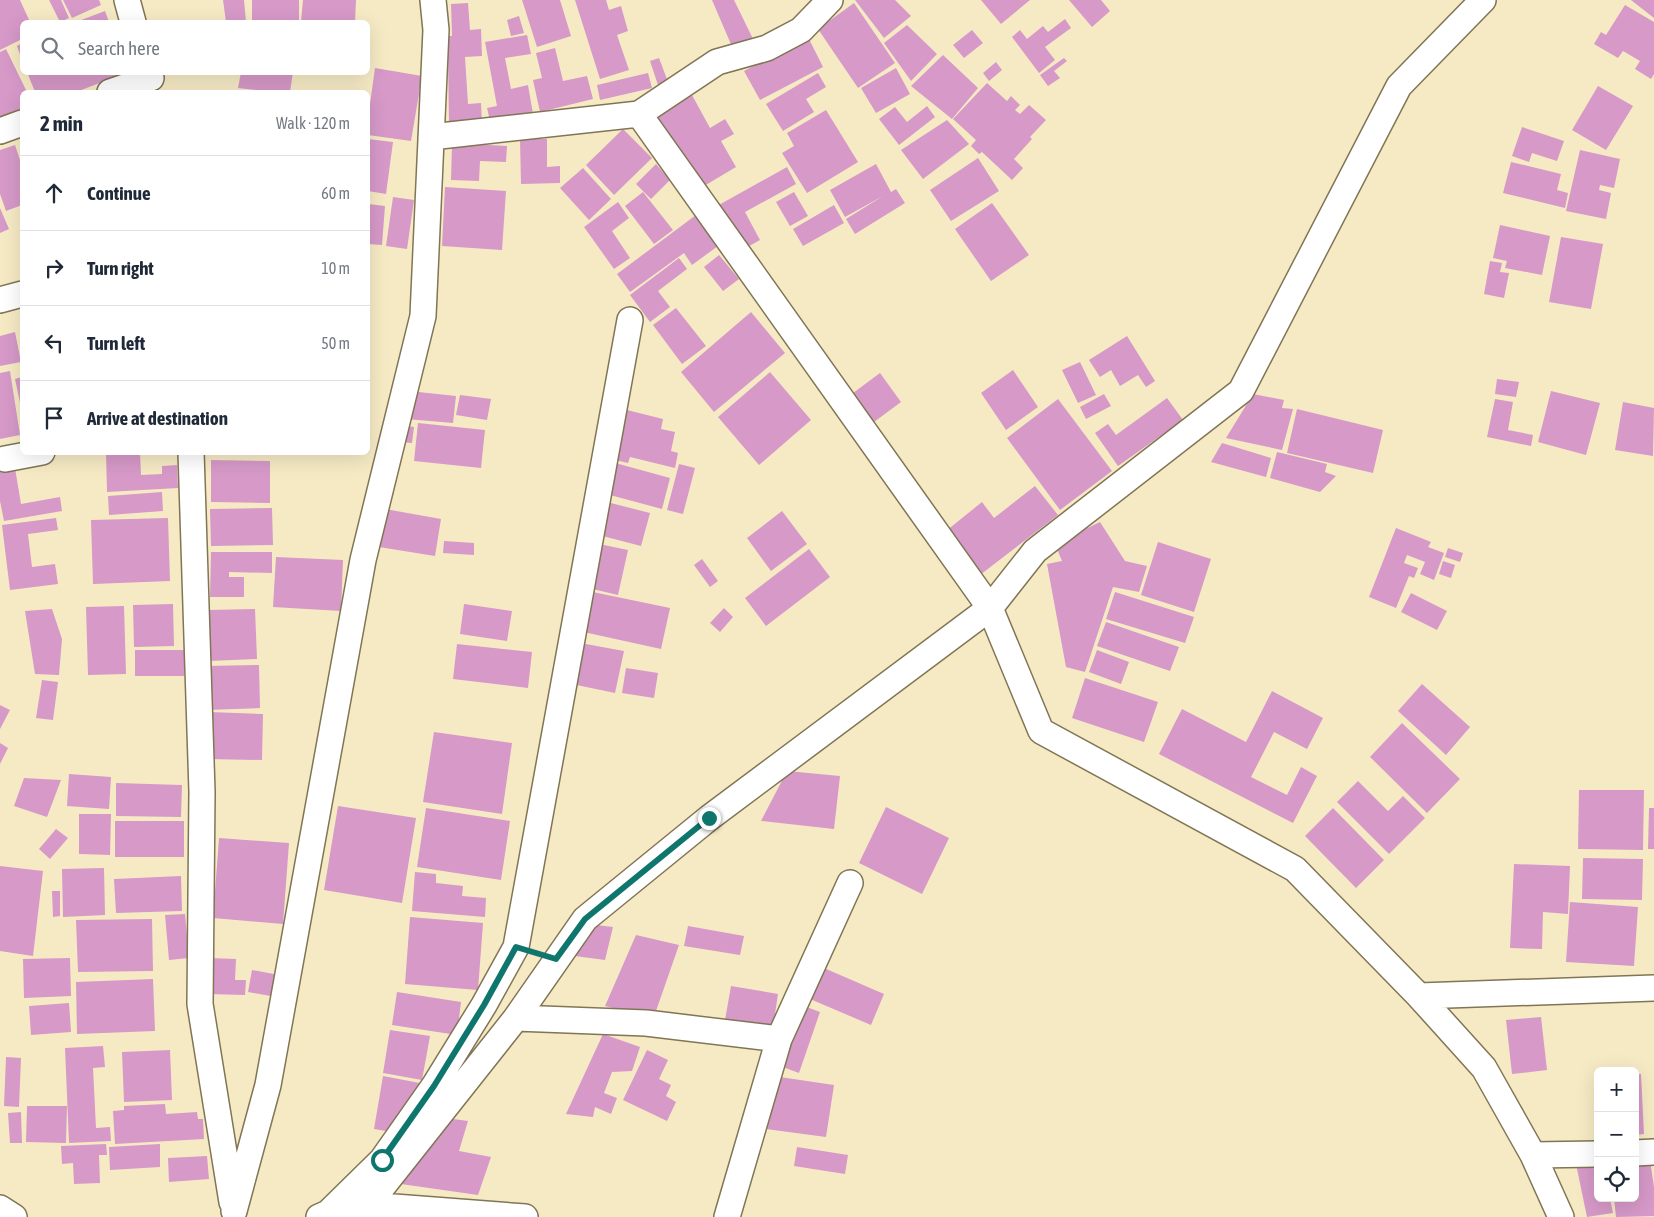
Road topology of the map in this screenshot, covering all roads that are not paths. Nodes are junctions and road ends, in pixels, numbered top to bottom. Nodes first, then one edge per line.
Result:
1 (127, 0) edge
2 (433, 0) edge
3 (830, 0) edge
4 (1483, 0) edge
5 (133, 20) edge
6 (151, 81) edge
7 (117, 90) edge
8 (639, 114) junction
9 (20, 124) edge
10 (0, 131) edge
11 (431, 138) junction
12 (20, 295) edge
13 (0, 300) edge
14 (630, 320) dead end
15 (26, 455) edge
16 (191, 455) edge
17 (5, 459) dead end
18 (990, 608) junction
19 (850, 883) dead end
20 (516, 947) junction
21 (556, 959) junction
22 (1654, 988) edge
23 (1419, 996) junction
24 (516, 1018) junction
25 (779, 1038) junction
26 (1654, 1152) edge
27 (1639, 1153) edge
28 (1594, 1154) edge
29 (1533, 1156) junction
30 (0, 1208) edge
31 (359, 1211) edge
32 (234, 1214) edge
33 (14, 1217) edge
34 (319, 1217) edge
35 (525, 1217) edge
36 (727, 1217) edge
37 (1561, 1217) edge

1 - 5 street
2 - 11 street
3 - 8 street
4 - 18 street
6 - 7 street
8 - 11 street
8 - 18 street
9 - 10 street
11 - 32 street
12 - 13 street
14 - 20 street
15 - 17 street
16 - 32 street
18 - 21 street
18 - 23 street
19 - 25 street
20 - 21 street
20 - 34 street
21 - 24 street
22 - 23 street
23 - 29 street
24 - 25 street
24 - 31 street
25 - 36 street
26 - 27 street
28 - 29 street
29 - 37 street
30 - 33 street
31 - 35 street

